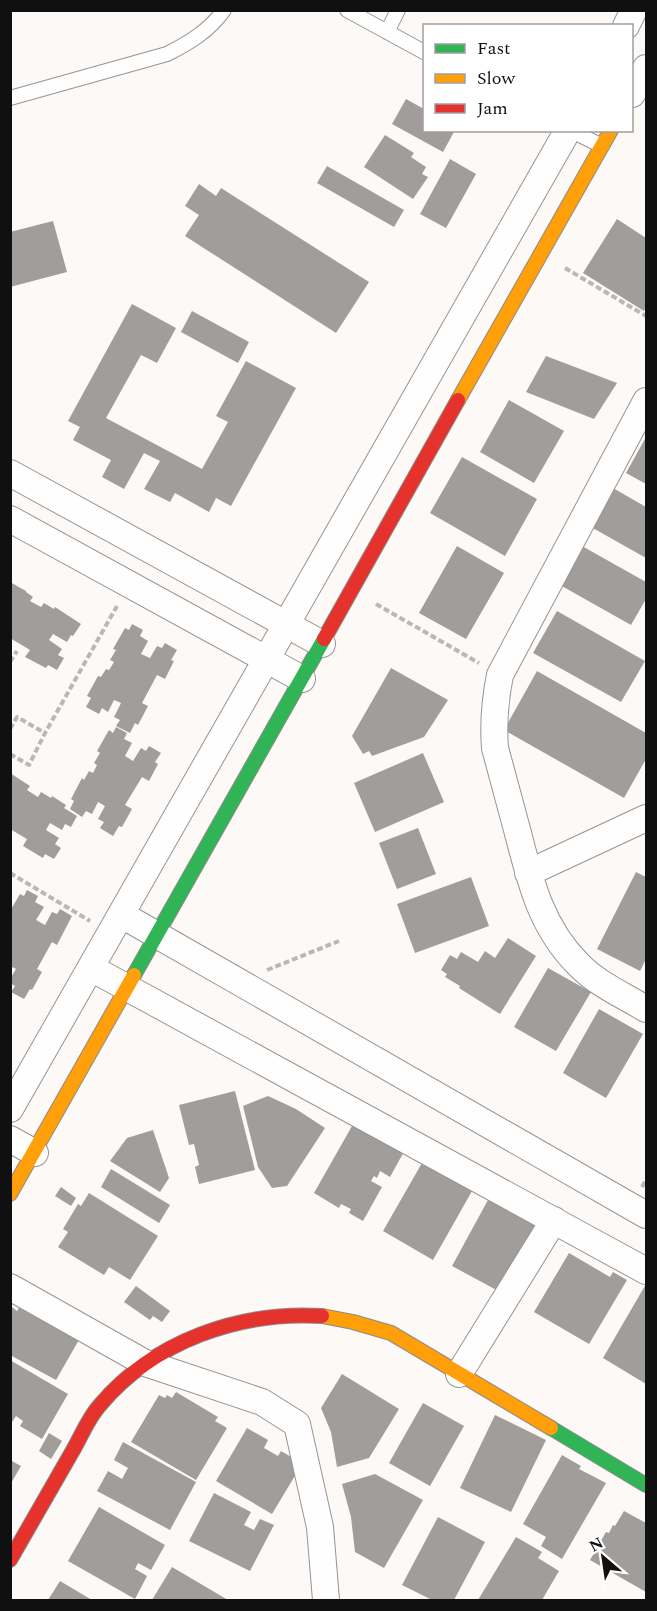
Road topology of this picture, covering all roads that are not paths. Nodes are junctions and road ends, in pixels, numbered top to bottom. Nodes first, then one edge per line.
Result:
1 (224, 10) edge
2 (347, 10) edge
3 (398, 10) edge
4 (634, 10) edge
5 (627, 24) edge
6 (387, 32) junction
7 (423, 51) edge
8 (646, 68) edge
9 (633, 92) edge
10 (10, 98) edge
11 (568, 132) edge
12 (573, 132) edge
13 (610, 132) edge
14 (602, 147) junction
15 (646, 400) edge
16 (10, 472) edge
17 (10, 519) edge
18 (287, 625) junction
19 (322, 644) junction
20 (267, 659) junction
21 (302, 679) junction
22 (646, 818) edge
23 (528, 873) junction
24 (116, 924) junction
25 (158, 935) junction
26 (91, 968) junction
27 (128, 988) junction
28 (646, 1009) edge
29 (10, 1109) edge
30 (10, 1139) edge
31 (35, 1153) junction
32 (10, 1194) edge
33 (646, 1215) edge
34 (554, 1220) junction
35 (646, 1271) edge
36 (10, 1287) edge
37 (145, 1363) junction
38 (459, 1374) junction
39 (646, 1485) edge
40 (10, 1560) edge
41 (326, 1600) edge

1 - 10 lane
2 - 6 lane
3 - 6 lane
4 - 5 street
6 - 7 lane
8 - 9 street
11 - 18 street
12 - 14 lane
13 - 14 street
14 - 19 street
15 - 23 street
16 - 18 street
17 - 20 street
18 - 19 street
18 - 20 street
19 - 21 street
20 - 21 street
20 - 24 street
21 - 25 street
22 - 23 street
23 - 28 street
24 - 25 street
24 - 26 street
25 - 27 street
25 - 33 street
26 - 27 street
26 - 29 street
27 - 31 street
27 - 34 street
30 - 31 street
31 - 32 street
34 - 35 street
34 - 38 street
36 - 37 street
37 - 38 street
37 - 40 street
37 - 41 street
38 - 39 street

